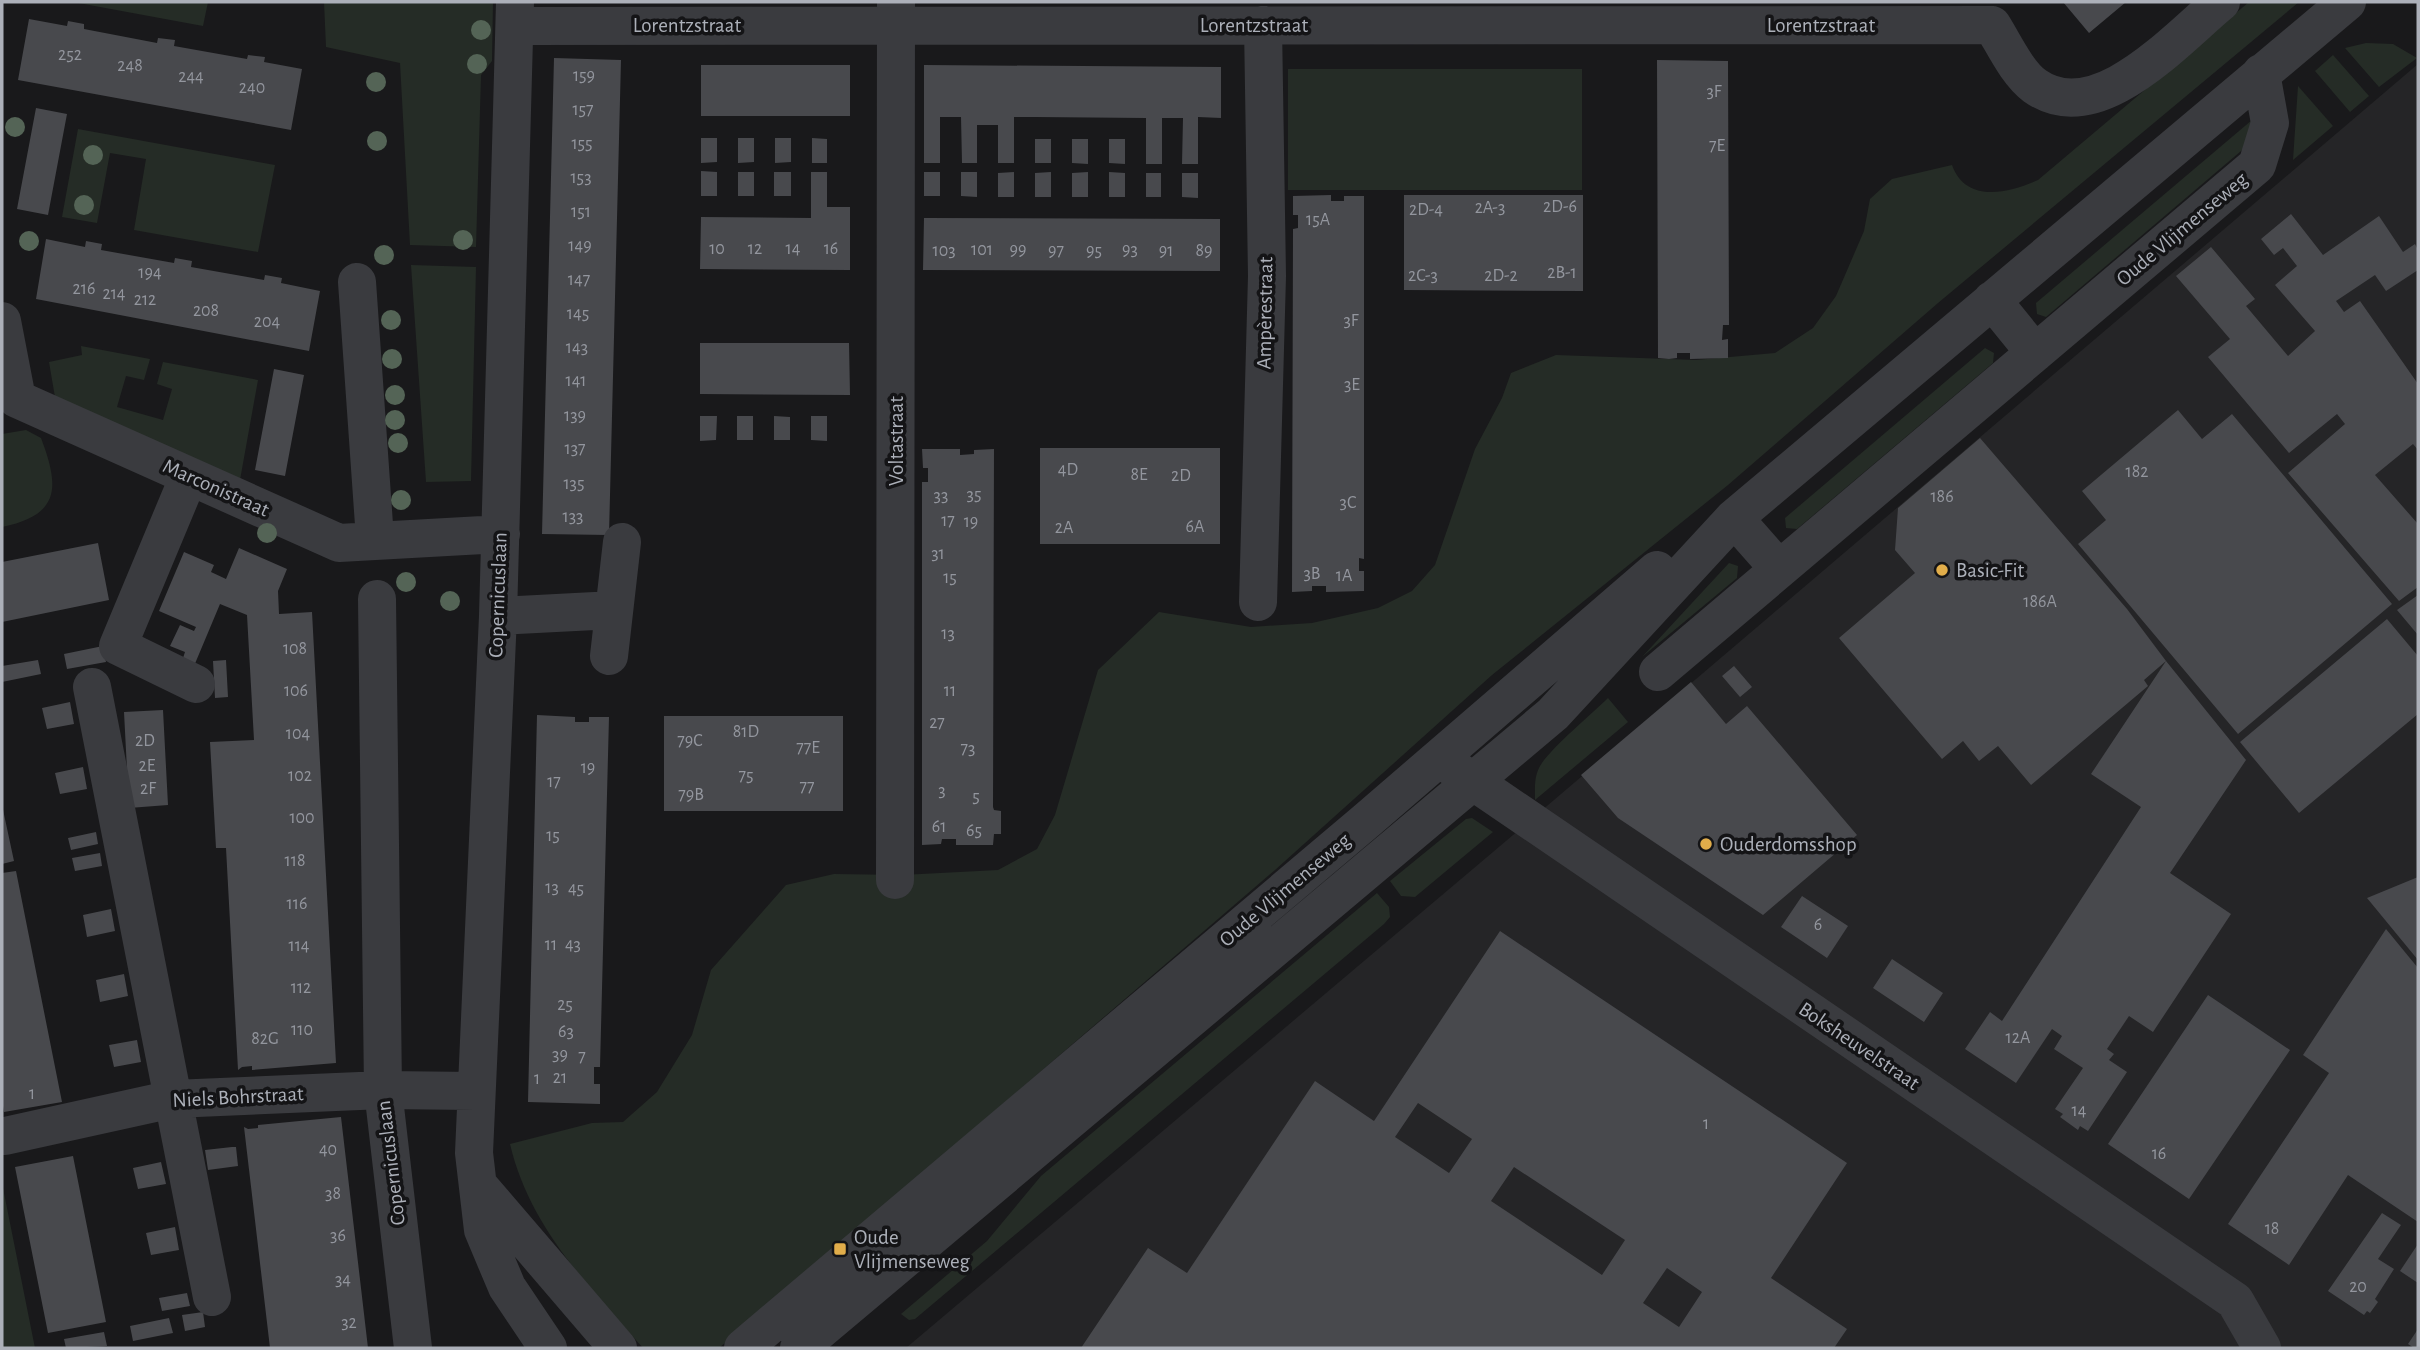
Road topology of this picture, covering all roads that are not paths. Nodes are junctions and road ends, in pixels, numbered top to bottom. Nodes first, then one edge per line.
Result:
1 (2221, 2) edge
2 (2347, 2) edge
3 (1992, 13) edge
4 (516, 14) edge
5 (896, 14) edge
6 (1619, 14) edge
7 (1255, 18) edge
8 (2260, 73) junction
9 (357, 282) dead end
10 (1992, 300) junction
11 (2, 321) edge
12 (2035, 354) junction
13 (189, 476) junction
14 (1734, 518) junction
15 (500, 534) junction
16 (375, 539) junction
17 (622, 542) dead end
18 (1779, 569) junction
19 (377, 599) dead end
20 (1258, 602) dead end
21 (614, 610) junction
22 (498, 616) junction
23 (609, 656) dead end
24 (1658, 672) dead end
25 (196, 684) dead end
26 (92, 687) dead end
27 (1439, 757) junction
28 (1471, 781) junction
29 (895, 880) dead end
30 (383, 1090) junction
31 (475, 1091) junction
32 (173, 1099) junction
33 (5, 1136) dead end
34 (480, 1187) junction
35 (212, 1297) dead end
36 (413, 1348) edge
37 (548, 1348) edge
38 (618, 1348) edge
39 (743, 1348) edge
40 (799, 1348) edge
41 (2262, 1348) edge

1 - 3 street
2 - 8 street, Oude Vlijmenseweg
3 - 6 street, Lorentzstraat
4 - 5 street, Lorentzstraat
4 - 15 street, Copernicuslaan
5 - 7 street, Lorentzstraat
5 - 29 street, Voltastraat
6 - 7 street, Lorentzstraat
7 - 20 street, Ampèrestraat
8 - 10 street, Oude Vlijmenseweg
8 - 12 street, Oude Vlijmenseweg
9 - 16 street
10 - 12 street
10 - 14 street, Oude Vlijmenseweg
11 - 13 street, Marconistraat
12 - 18 street, Oude Vlijmenseweg
13 - 16 street, Marconistraat
13 - 25 street
14 - 18 street
14 - 27 street, Oude Vlijmenseweg
14 - 28 street, Oude Vlijmenseweg
15 - 16 street, Marconistraat
15 - 22 street, Copernicuslaan
17 - 21 street
18 - 24 street, Oude Vlijmenseweg
19 - 30 street, Copernicuslaan
21 - 22 street
21 - 23 street
22 - 31 street, Copernicuslaan
26 - 32 street
27 - 28 street, Boksheuvelstraat
27 - 39 street, Oude Vlijmenseweg
28 - 40 street, Oude Vlijmenseweg
28 - 41 street, Boksheuvelstraat
30 - 31 street, Niels Bohrstraat
30 - 32 street, Niels Bohrstraat
30 - 36 street, Copernicuslaan
31 - 34 street, Copernicuslaan
32 - 33 street, Niels Bohrstraat
32 - 35 street
34 - 37 street, Copernicuslaan
34 - 38 street

